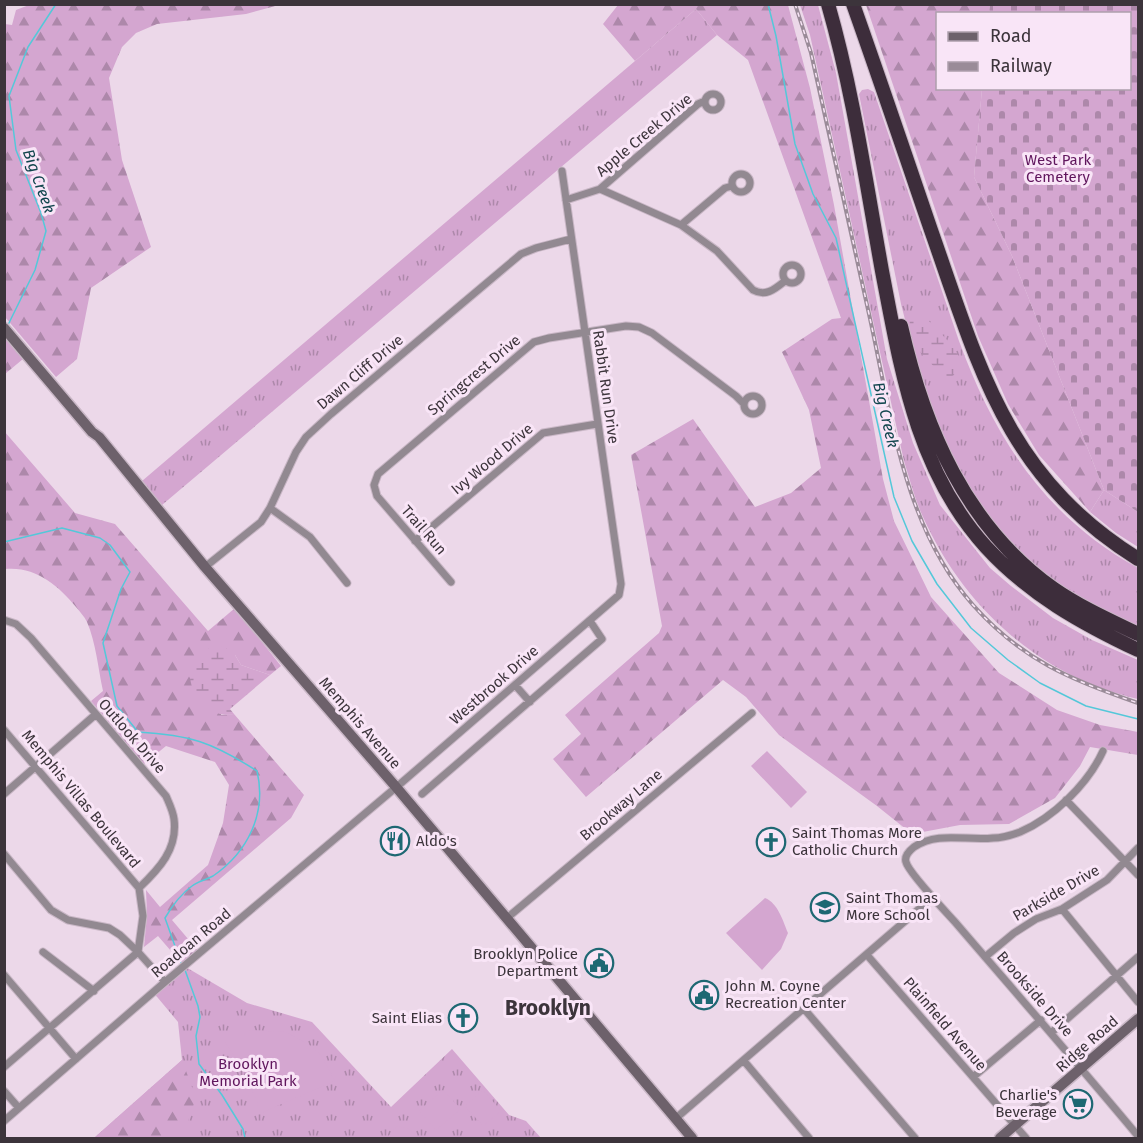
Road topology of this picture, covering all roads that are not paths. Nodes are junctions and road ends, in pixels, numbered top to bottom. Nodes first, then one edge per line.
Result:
1 (828, 4) edge
2 (853, 4) edge
3 (705, 101) dead end
4 (562, 171) dead end
5 (732, 186) dead end
6 (600, 189) junction
7 (868, 196) junction
8 (566, 200) junction
9 (681, 225) junction
10 (571, 239) junction
11 (785, 280) dead end
12 (4, 328) edge
13 (585, 333) junction
14 (744, 404) dead end
15 (597, 424) junction
16 (377, 496) joint
17 (270, 508) junction
18 (416, 541) junction
19 (1138, 559) edge
20 (205, 567) junction
21 (451, 582) dead end
22 (347, 583) dead end
23 (610, 604) joint
24 (4, 620) edge
25 (590, 621) junction
26 (1138, 634) edge
27 (1138, 650) edge
28 (515, 685) junction
29 (530, 702) junction
30 (752, 712) dead end
31 (95, 715) junction
32 (4, 730) edge
33 (1103, 751) dead end
34 (35, 767) junction
35 (396, 787) junction
36 (4, 794) edge
37 (422, 794) dead end
38 (1066, 801) junction
39 (1138, 849) edge
40 (4, 854) edge
41 (1127, 861) junction
42 (1138, 875) edge
43 (139, 888) junction
44 (933, 897) junction
45 (1062, 909) junction
46 (507, 918) junction
47 (43, 952) dead end
48 (138, 952) junction
49 (867, 955) junction
50 (985, 957) junction
51 (1138, 957) edge
52 (4, 975) edge
53 (1117, 976) junction
54 (165, 982) junction
55 (94, 991) junction
56 (1138, 1002) edge
57 (805, 1010) junction
58 (1041, 1020) junction
59 (1138, 1020) edge
60 (50, 1029) junction
61 (1052, 1032) junction
62 (76, 1059) junction
63 (744, 1061) junction
64 (4, 1067) edge
65 (1082, 1069) junction
66 (973, 1077) junction
67 (4, 1091) edge
68 (20, 1108) junction
69 (675, 1119) junction
70 (4, 1121) edge
71 (1015, 1126) junction
72 (1138, 1136) edge
73 (692, 1138) edge
74 (809, 1138) edge
75 (915, 1138) edge
76 (1000, 1138) edge
77 (1026, 1138) edge

1 - 7 highway
2 - 19 highway
3 - 6 street, Apple Creek Drive
4 - 8 street, Rabbit Run Drive
5 - 9 street
6 - 8 street
6 - 9 street
7 - 26 highway
7 - 27 highway
8 - 10 street, Rabbit Run Drive
9 - 11 street
10 - 13 street, Rabbit Run Drive
10 - 17 street, Dawn Cliff Drive
12 - 20 main road, Memphis Avenue
13 - 14 street, Springcrest Drive
13 - 15 street, Rabbit Run Drive
13 - 16 street, Springcrest Drive
15 - 18 street, Ivy Wood Drive
15 - 23 street, Rabbit Run Drive
16 - 18 street, Trail Run
17 - 20 street, Dawn Cliff Drive
17 - 22 street
18 - 21 street, Trail Run
20 - 35 main road, Memphis Avenue
23 - 25 street, Westbrook Drive
24 - 31 street, Outlook Drive
25 - 28 street, Westbrook Drive
25 - 29 street
28 - 29 street
28 - 35 street, Westbrook Drive
29 - 37 street
30 - 46 street, Brookway Lane
31 - 34 street
31 - 43 street, Outlook Drive
32 - 34 street, Memphis Villas Boulevard
33 - 38 street
34 - 36 street
34 - 43 street, Memphis Villas Boulevard
35 - 46 main road, Memphis Avenue
35 - 54 street, Roadoan Road
38 - 41 street
38 - 44 street, Brookside Drive
39 - 41 street, Parkside Drive
40 - 48 street
41 - 42 street
41 - 45 street, Parkside Drive
43 - 48 street, Memphis Villas Boulevard
44 - 49 street
44 - 50 street, Brookside Drive
45 - 50 street, Parkside Drive
45 - 53 street
46 - 69 main road, Memphis Avenue
47 - 55 street
48 - 54 street
48 - 55 street
49 - 57 street
49 - 66 street, Plainfield Avenue
50 - 58 street, Brookside Drive
51 - 53 street
52 - 60 street
53 - 56 street
53 - 61 street
54 - 62 street, Roadoan Road
55 - 60 street
57 - 63 street
57 - 75 street
58 - 61 street, Brookside Drive
58 - 66 street
59 - 65 main road, Ridge Road
60 - 62 street
60 - 64 street
61 - 65 street, Brookside Drive
62 - 68 street, Roadoan Road
63 - 69 street
63 - 74 street
65 - 71 main road, Ridge Road
65 - 72 street, Brookside Drive
66 - 71 street, Plainfield Avenue
67 - 68 street
68 - 70 street, Roadoan Road
69 - 73 main road, Memphis Avenue
71 - 76 main road, Ridge Road
71 - 77 street, Plainfield Avenue

